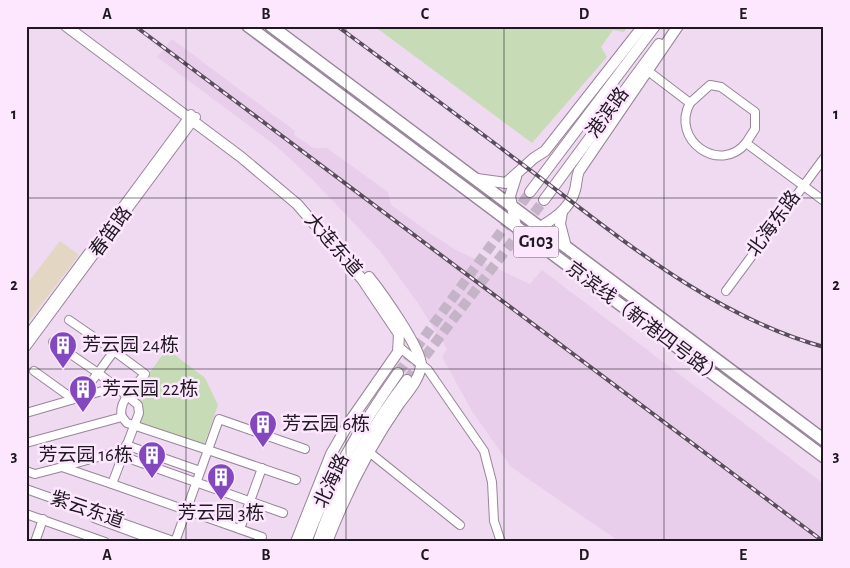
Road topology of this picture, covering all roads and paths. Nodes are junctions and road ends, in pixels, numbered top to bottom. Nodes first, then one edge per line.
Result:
1 (66, 26) edge
2 (76, 26) edge
3 (248, 26) edge
4 (272, 26) edge
5 (643, 26) edge
6 (655, 26) edge
7 (672, 26) edge
8 (678, 26) edge
9 (648, 72) junction
10 (690, 103) junction
11 (192, 117) junction
12 (746, 143) junction
13 (824, 158) edge
14 (519, 172) junction
15 (476, 179) junction
16 (803, 185) junction
17 (530, 192) tunnel mouth
18 (544, 200) tunnel mouth
19 (824, 201) edge
20 (510, 206) junction
21 (562, 212) junction
22 (516, 226) junction
23 (540, 227) junction
24 (527, 235) junction
25 (566, 247) junction
26 (726, 291) dead end
27 (69, 320) dead end
28 (26, 337) edge
29 (52, 342) dead end
30 (26, 347) edge
31 (399, 350) junction
32 (114, 351) junction
33 (421, 366) junction
34 (34, 371) dead end
35 (98, 373) junction
36 (398, 373) tunnel mouth
37 (407, 380) tunnel mouth
38 (116, 387) junction
39 (129, 396) junction
40 (76, 398) junction
41 (26, 413) edge
42 (122, 417) junction
43 (134, 425) junction
44 (824, 440) edge
45 (26, 443) edge
46 (305, 449) dead end
47 (208, 450) junction
48 (124, 451) junction
49 (369, 452) junction
50 (824, 457) edge
51 (62, 467) junction
52 (262, 468) junction
53 (26, 471) edge
54 (200, 471) junction
55 (296, 480) dead end
56 (196, 482) junction
57 (112, 484) junction
58 (26, 489) edge
59 (26, 494) edge
60 (250, 502) junction
61 (186, 510) junction
62 (283, 513) dead end
63 (26, 514) edge
64 (43, 519) junction
65 (460, 525) dead end
66 (240, 529) junction
67 (262, 537) dead end
68 (162, 540) edge
69 (101, 541) edge
70 (35, 542) edge
71 (176, 542) edge
72 (296, 542) edge
73 (306, 542) edge
74 (318, 542) edge
75 (327, 542) edge
76 (500, 542) edge

1 - 11 main road, 大连东道
2 - 11 main road, 大连东道
3 - 22 highway, 京滨线（新港四号路） / G103
4 - 15 highway, 京滨线（新港四号路） / G103
5 - 14 main road
6 - 17 main road
7 - 18 main road, 港滨路
8 - 9 main road
9 - 10 street
9 - 21 main road
10 - 12 street
10 - 12 street
11 - 28 street, 春笛路
11 - 30 street, 春笛路
11 - 31 main road, 大连东道
11 - 33 main road, 大连东道
12 - 16 street
13 - 16 street, 北海东路
14 - 15 main road
14 - 20 main road
15 - 20 highway, 京滨线（新港四号路） / G103
16 - 19 street
16 - 26 street, 北海东路
20 - 22 main road
20 - 23 highway, 京滨线（新港四号路） / G103
21 - 23 main road
21 - 25 main road
22 - 24 highway, 京滨线（新港四号路） / G103
23 - 24 main road
23 - 25 highway, 京滨线（新港四号路） / G103
24 - 50 highway, 京滨线（新港四号路） / G103
25 - 44 highway, 京滨线（新港四号路） / G103
27 - 32 street
29 - 35 street
31 - 33 street
31 - 72 main road
32 - 35 street
32 - 39 street
33 - 49 main road
33 - 76 street
34 - 40 street
35 - 38 street
35 - 40 street
36 - 73 main road, 北海路
37 - 74 main road, 北海路
38 - 39 street
38 - 40 street
39 - 42 street
39 - 43 street
40 - 41 street
42 - 43 street
42 - 45 street
43 - 47 street
43 - 48 street
46 - 47 street
47 - 52 street
47 - 54 street
48 - 51 street
48 - 54 street
48 - 56 street
48 - 57 street
49 - 65 street
49 - 75 main road
51 - 53 street
51 - 57 street
52 - 55 street
52 - 60 street
54 - 56 street
56 - 60 street
56 - 61 street
57 - 61 street
58 - 68 street, 紫云东道
59 - 68 street, 紫云东道
60 - 62 street
60 - 66 street
61 - 66 street
61 - 71 street
63 - 64 street
64 - 69 street
64 - 70 street
66 - 67 street
68 - 71 street, 紫云东道

